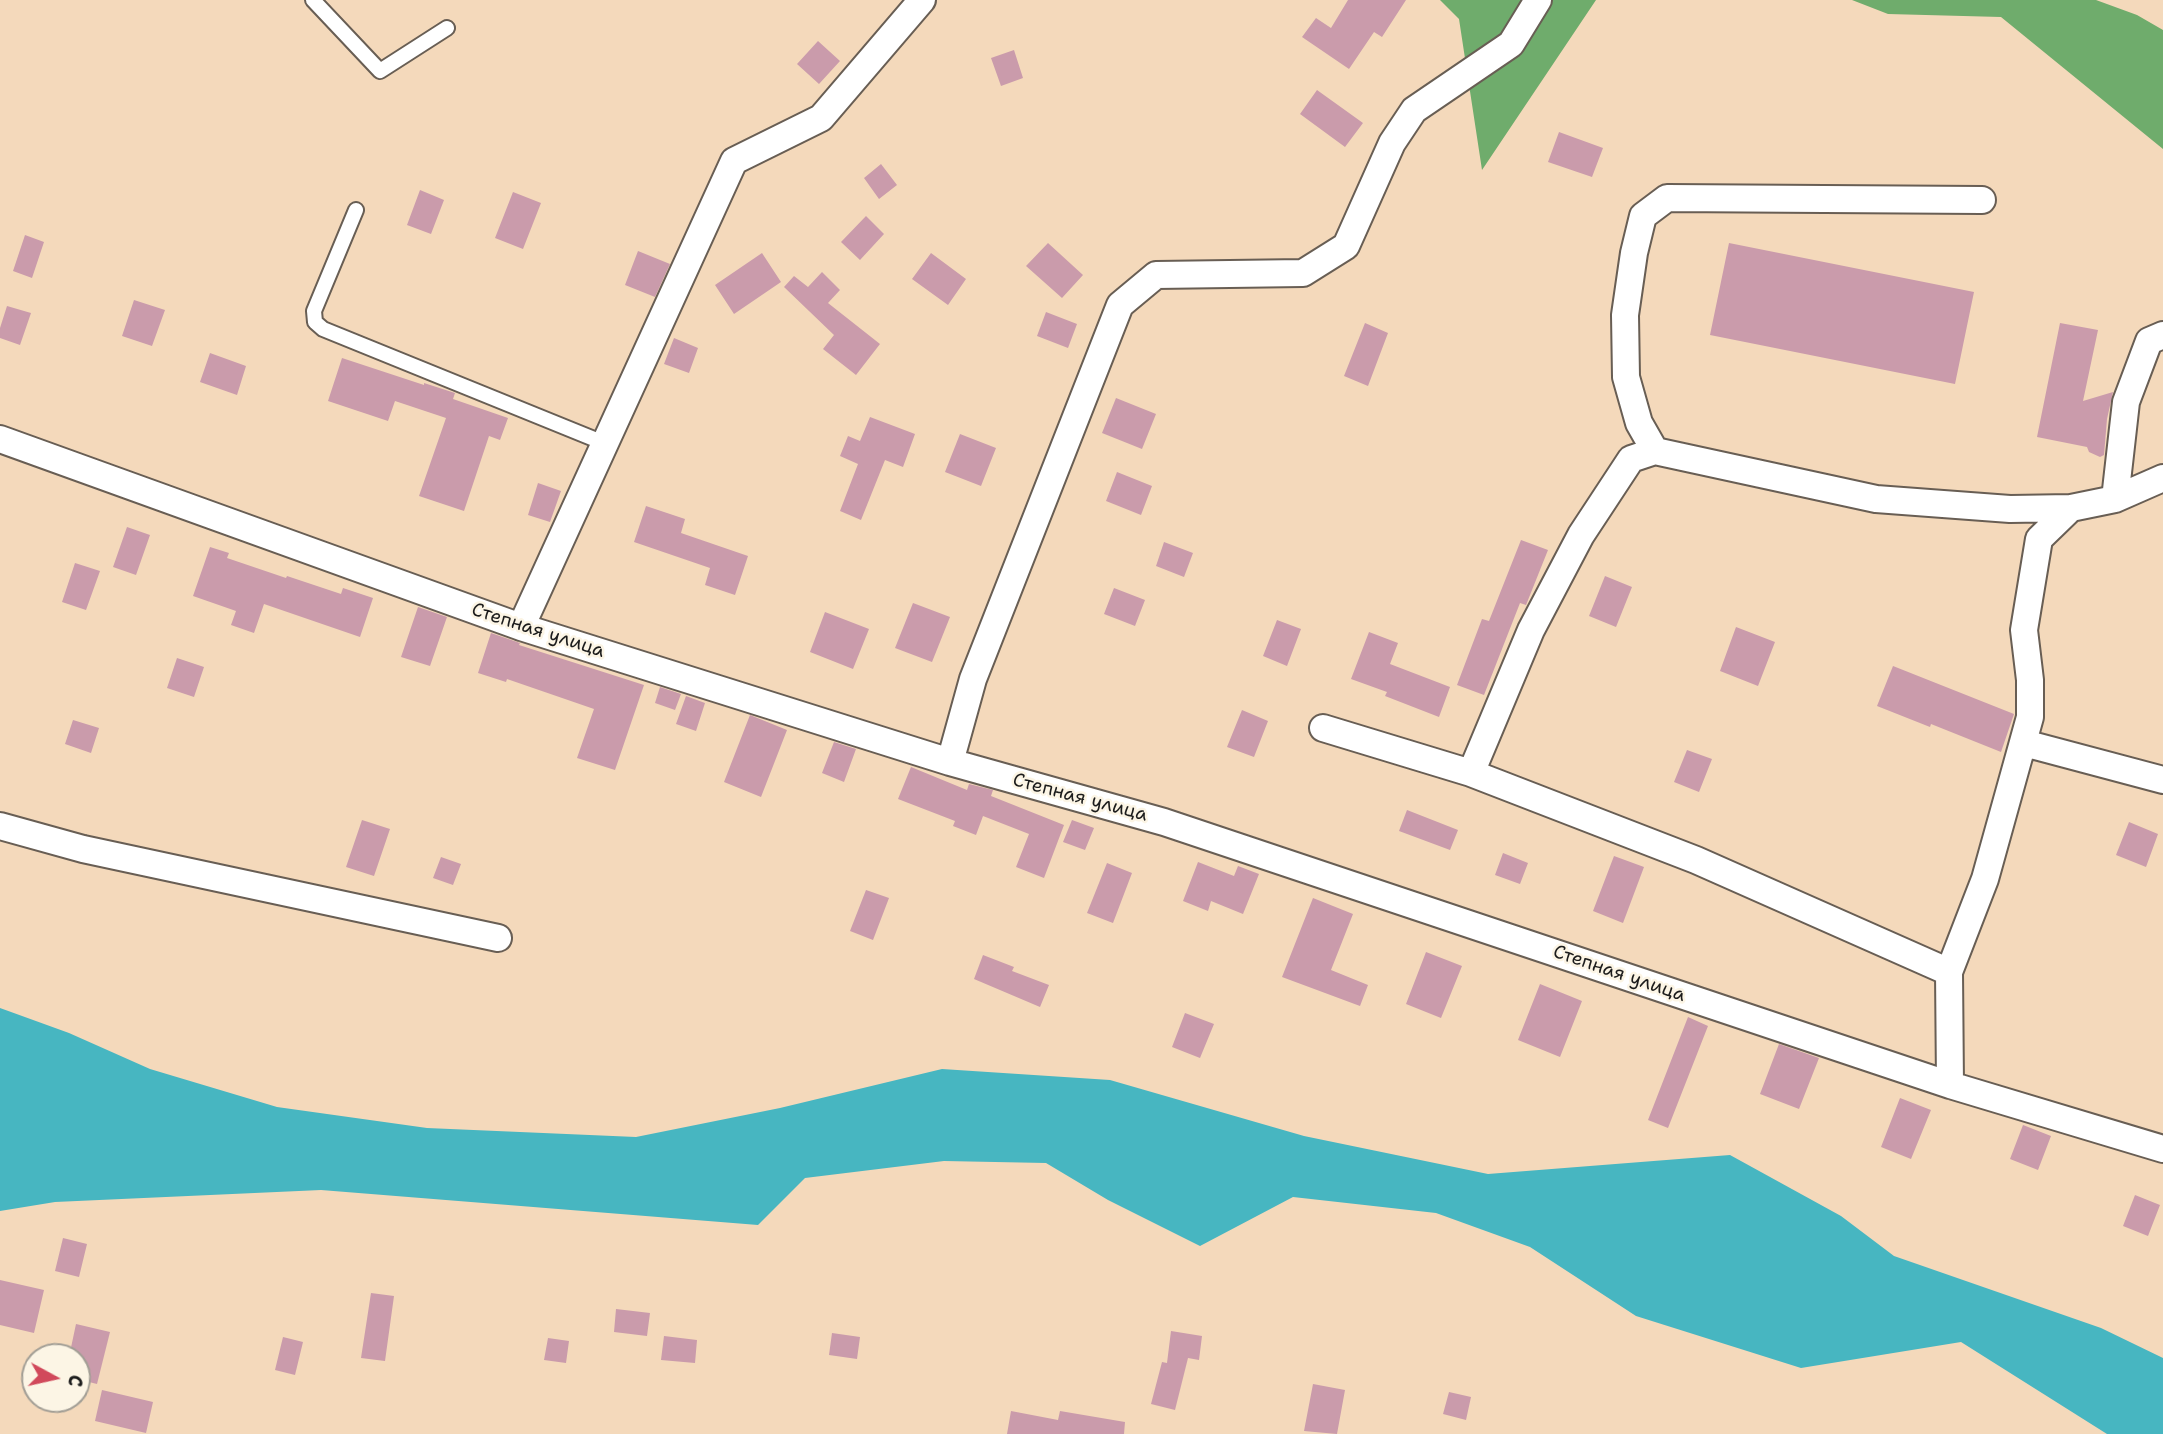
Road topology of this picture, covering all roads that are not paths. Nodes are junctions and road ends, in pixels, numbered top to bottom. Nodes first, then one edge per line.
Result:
1 (313, 0) edge
2 (922, 0) edge
3 (1538, 0) edge
4 (447, 28) dead end
5 (1982, 200) dead end
6 (356, 210) dead end
7 (2163, 335) edge
8 (0, 439) edge
9 (604, 443) junction
10 (1655, 451) junction
11 (2163, 478) edge
12 (2115, 499) junction
13 (2071, 508) junction
14 (521, 627) junction
15 (1323, 728) dead end
16 (2024, 743) junction
17 (950, 762) junction
18 (1471, 773) junction
19 (2163, 780) edge
20 (0, 827) edge
21 (498, 938) dead end
22 (1949, 972) junction
23 (1950, 1085) junction
24 (2163, 1149) edge

1 - 4 lane
2 - 9 street
3 - 17 street
5 - 10 street
6 - 9 lane
7 - 12 street
8 - 14 street, Степная улица
9 - 14 street
10 - 13 street
10 - 18 street
11 - 12 street
12 - 13 street
13 - 16 street
14 - 17 street, Степная улица
15 - 18 street
16 - 19 street
16 - 22 street
17 - 23 street, Степная улица
18 - 22 street
20 - 21 street
22 - 23 street
23 - 24 street, Степная улица

